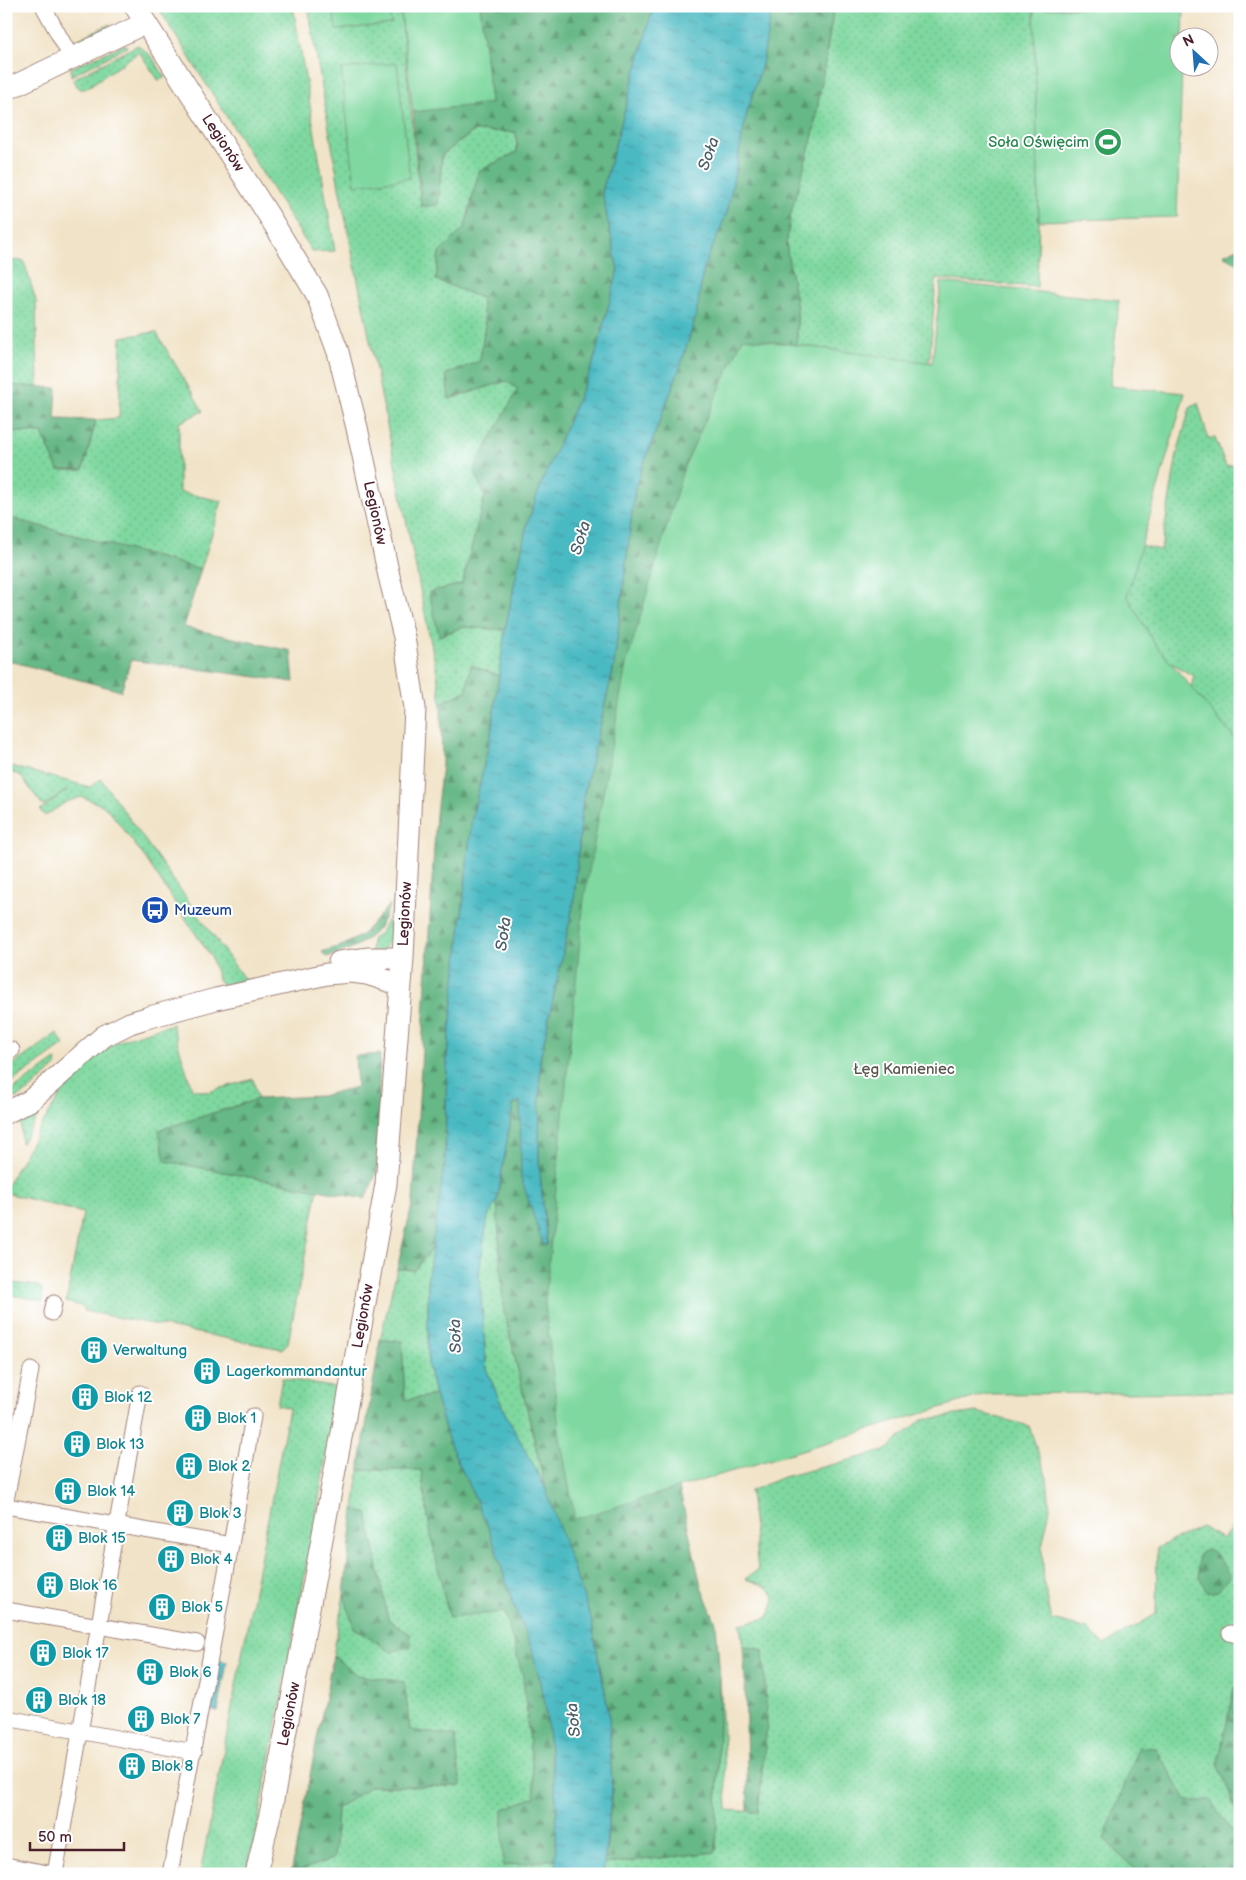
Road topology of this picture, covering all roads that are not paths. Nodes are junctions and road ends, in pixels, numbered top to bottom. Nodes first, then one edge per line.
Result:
1 (43, 6) edge
2 (140, 15) edge
3 (72, 59) junction
4 (6, 90) edge
5 (403, 958) junction
6 (401, 985) junction
7 (256, 989) junction
8 (6, 1113) edge
9 (31, 1370) dead end
10 (140, 1393) dead end
11 (253, 1416) dead end
12 (6, 1500) edge
13 (6, 1506) edge
14 (117, 1525) junction
15 (231, 1545) junction
16 (6, 1610) edge
17 (99, 1626) junction
18 (197, 1643) dead end
19 (6, 1718) edge
20 (80, 1731) junction
21 (194, 1752) junction
22 (6, 1865) edge
23 (54, 1874) edge
24 (170, 1874) edge
25 (256, 1874) edge

1 - 3 street
2 - 3 main road
2 - 5 main road, Legionów
3 - 4 main road
5 - 6 main road, Legionów
5 - 7 main road
6 - 7 main road
6 - 25 main road, Legionów
7 - 8 main road
9 - 12 street
10 - 14 street
11 - 15 street
13 - 14 street
14 - 15 street
14 - 17 street
15 - 21 street
16 - 17 street
17 - 18 street
17 - 20 street
19 - 20 street
20 - 21 street
20 - 23 street
21 - 24 street
22 - 23 street

